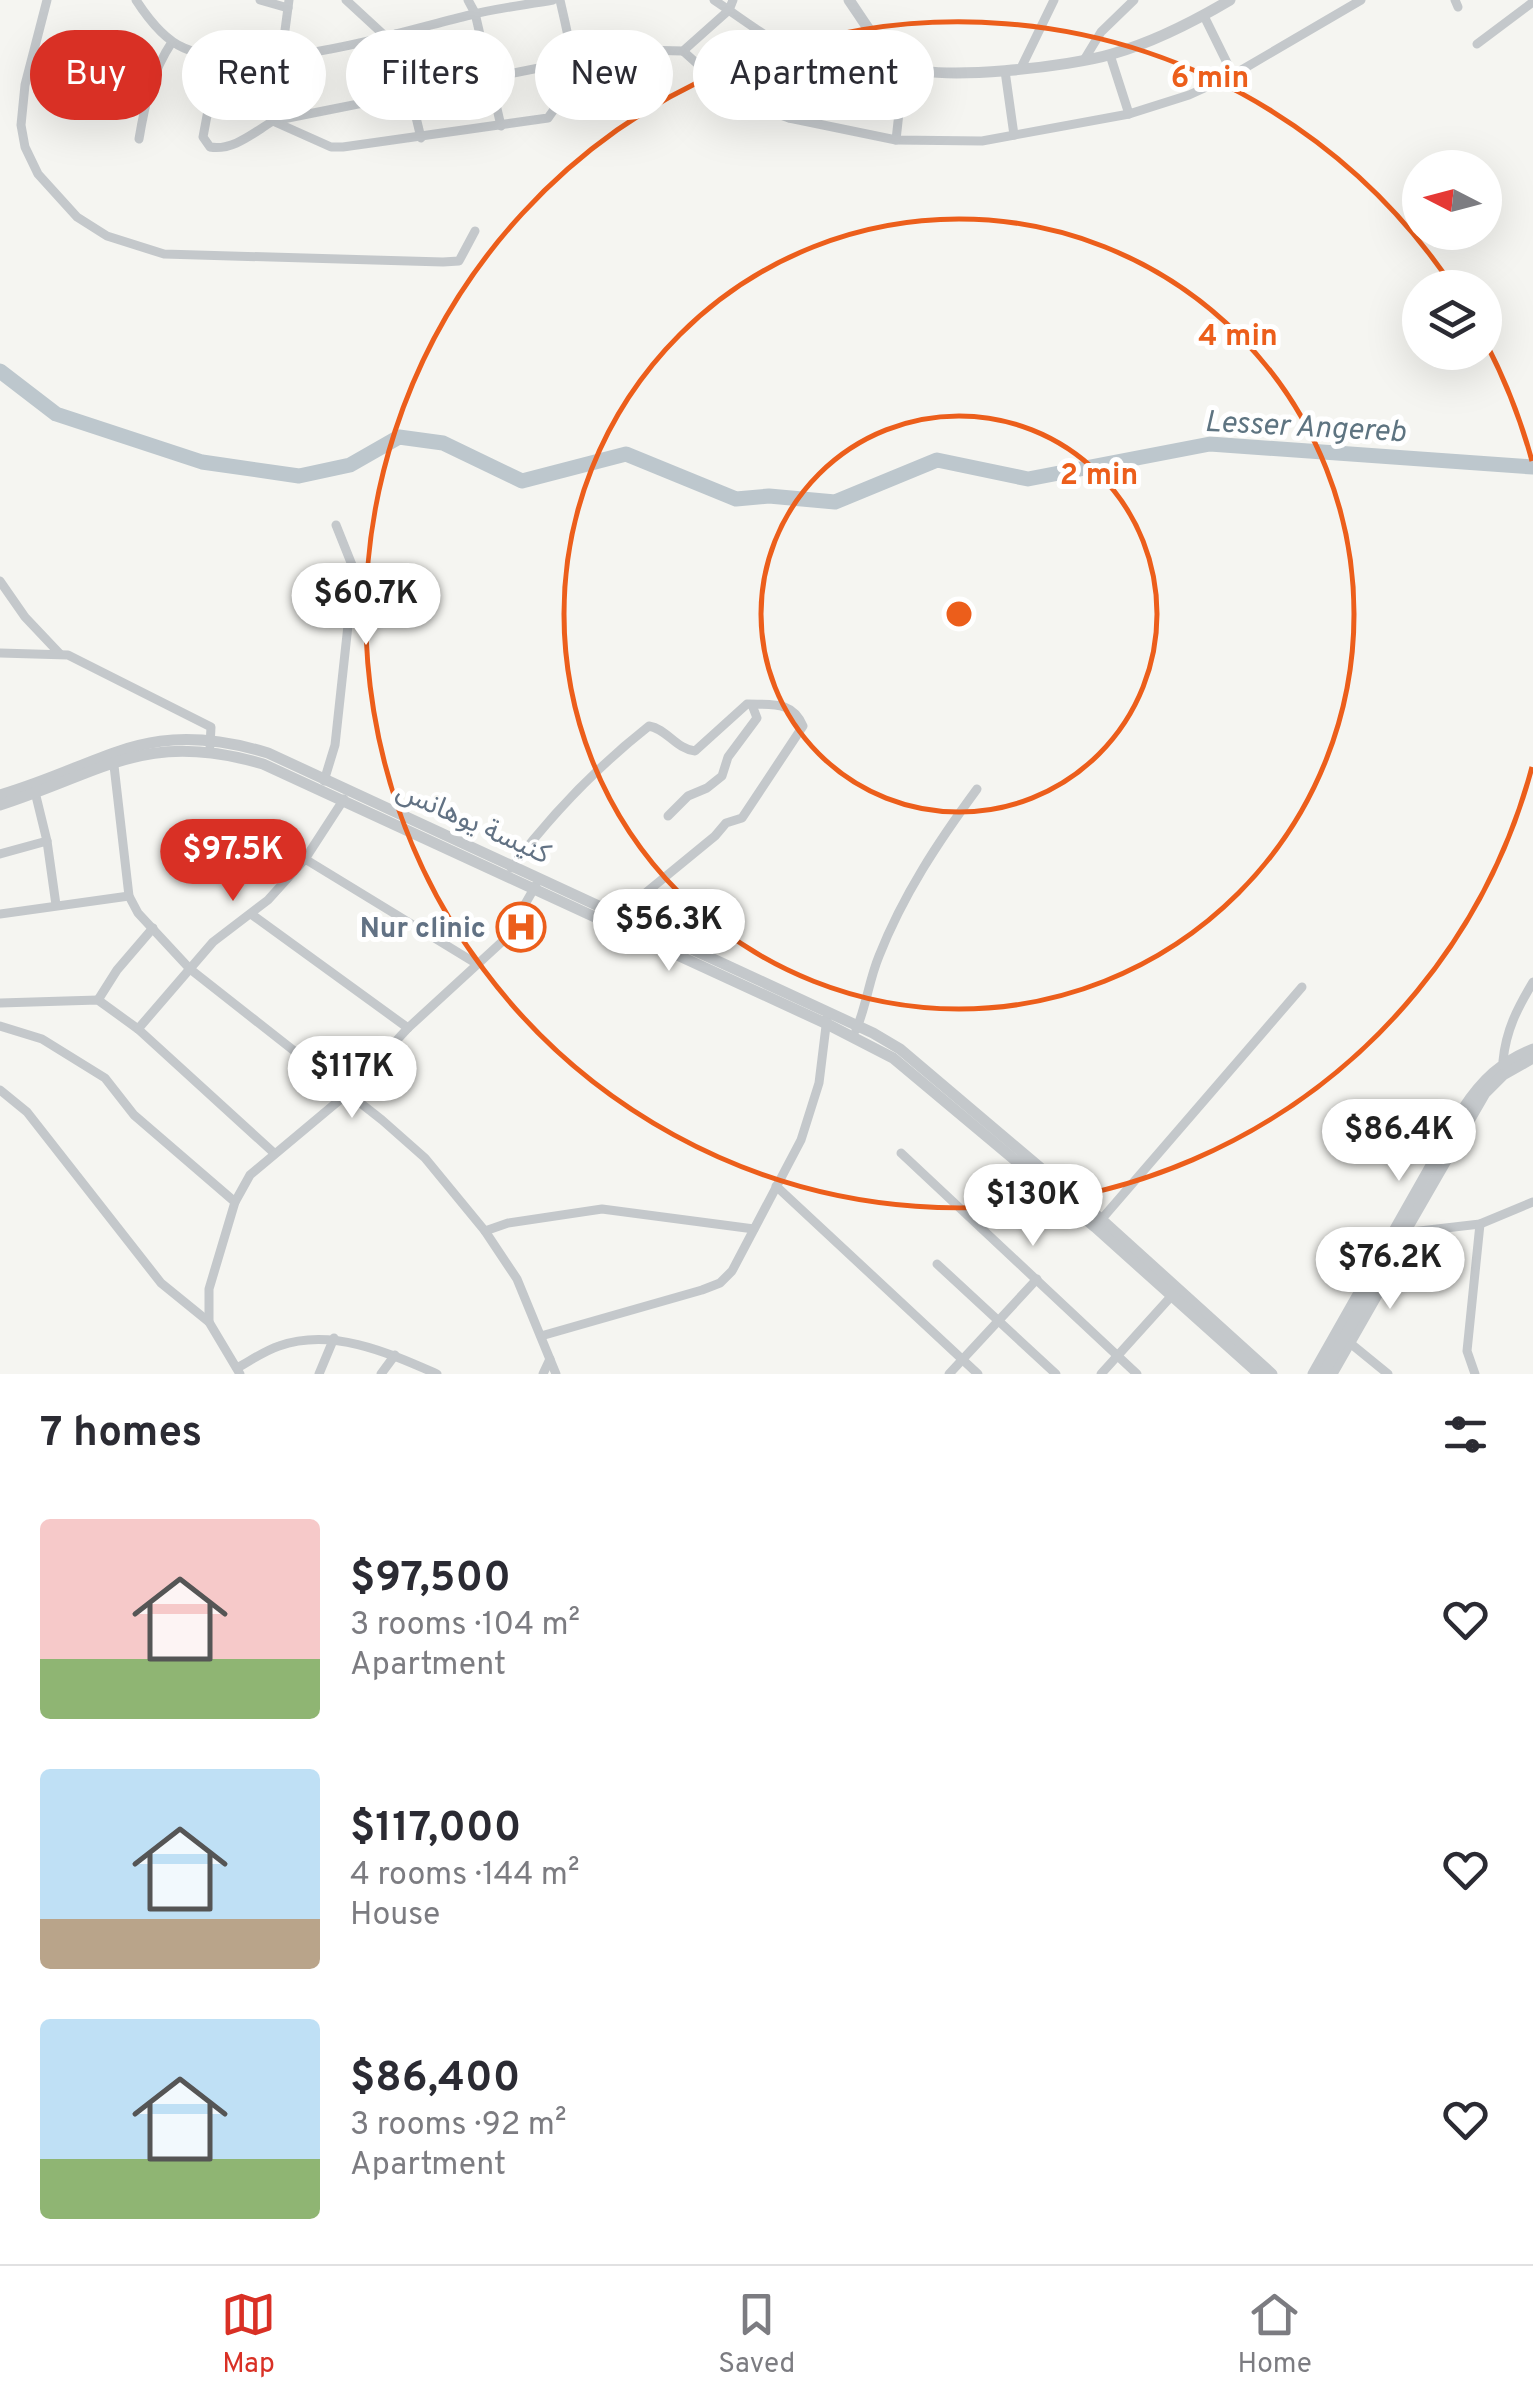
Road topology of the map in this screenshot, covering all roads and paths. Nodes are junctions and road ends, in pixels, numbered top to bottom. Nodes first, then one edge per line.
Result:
1 (48, 0) edge
2 (136, 0) edge
3 (260, 0) edge
4 (346, 0) edge
5 (468, 0) edge
6 (550, 0) edge
7 (714, 0) edge
8 (849, 0) edge
9 (1054, 0) edge
10 (1134, 0) edge
11 (1230, 0) edge
12 (1360, 0) edge
13 (1533, 2) edge
14 (289, 4) edge
15 (1213, 4) edge
16 (731, 5) edge
17 (475, 13) junction
18 (1204, 16) junction
19 (285, 30) edge
20 (379, 30) edge
21 (411, 30) edge
22 (479, 30) edge
23 (562, 30) edge
24 (762, 30) edge
25 (872, 30) edge
26 (172, 42) junction
27 (1477, 44) dead end
28 (182, 47) edge
29 (673, 51) edge
30 (683, 51) junction
31 (1110, 55) junction
32 (693, 60) edge
33 (1084, 60) junction
34 (1021, 68) junction
35 (934, 70) edge
36 (1005, 71) junction
37 (1233, 76) junction
38 (346, 107) edge
39 (1130, 114) junction
40 (206, 120) edge
41 (416, 120) edge
42 (499, 120) edge
43 (536, 120) edge
44 (800, 120) edge
45 (897, 120) edge
46 (273, 121) junction
47 (500, 126) junction
48 (1014, 135) junction
49 (140, 138) dead end
50 (421, 138) junction
51 (896, 140) junction
52 (475, 231) dead end
53 (336, 526) dead end
54 (0, 582) edge
55 (0, 653) edge
56 (60, 654) junction
57 (752, 705) junction
58 (210, 745) junction
59 (113, 756) junction
60 (322, 786) junction
61 (977, 790) dead end
62 (35, 792) junction
63 (0, 795) edge
64 (346, 797) junction
65 (0, 805) edge
66 (668, 816) dead end
67 (46, 841) junction
68 (0, 854) edge
69 (305, 859) junction
70 (509, 871) junction
71 (537, 884) junction
72 (129, 896) junction
73 (56, 905) junction
74 (0, 914) edge
75 (251, 914) junction
76 (614, 920) junction
77 (153, 928) junction
78 (478, 964) junction
79 (190, 969) junction
80 (1533, 982) edge
81 (1302, 987) dead end
82 (98, 1000) junction
83 (0, 1003) edge
84 (827, 1017) junction
85 (0, 1026) edge
86 (408, 1028) junction
87 (138, 1029) junction
88 (856, 1031) junction
89 (1533, 1048) edge
90 (1533, 1058) edge
91 (1504, 1061) junction
92 (0, 1090) edge
93 (348, 1093) junction
94 (274, 1153) junction
95 (901, 1153) dead end
96 (776, 1186) junction
97 (236, 1202) junction
98 (1533, 1202) edge
99 (1098, 1223) junction
100 (1480, 1224) junction
101 (754, 1228) junction
102 (485, 1231) junction
103 (1405, 1232) junction
104 (937, 1264) dead end
105 (1037, 1280) junction
106 (1176, 1292) junction
107 (998, 1321) junction
108 (209, 1322) junction
109 (542, 1336) junction
110 (334, 1338) junction
111 (1350, 1343) junction
112 (394, 1355) junction
113 (1117, 1356) junction
114 (550, 1358) junction
115 (961, 1358) junction
116 (238, 1371) edge
117 (1315, 1373) edge
118 (319, 1374) edge
119 (381, 1374) edge
120 (437, 1374) edge
121 (543, 1374) edge
122 (556, 1374) edge
123 (949, 1374) edge
124 (978, 1374) edge
125 (1056, 1374) edge
126 (1101, 1374) edge
127 (1137, 1374) edge
128 (1258, 1374) edge
129 (1272, 1374) edge
130 (1333, 1374) edge
131 (1388, 1374) edge
132 (1475, 1374) edge

1 - 52 street
2 - 26 street
3 - 14 street
4 - 20 street
5 - 17 street
6 - 17 street
6 - 23 street
7 - 16 street
8 - 25 street
9 - 34 street
10 - 33 street
11 - 15 street
12 - 37 street
13 - 27 street
14 - 19 street
15 - 18 street
16 - 24 street
16 - 30 street
17 - 21 street
17 - 22 street
18 - 31 street
18 - 37 street
26 - 28 street
26 - 49 street
29 - 30 street
30 - 32 street
31 - 33 street
31 - 39 street
33 - 34 street
34 - 36 street
35 - 36 street
36 - 48 street
37 - 39 street
38 - 46 street
39 - 48 street
40 - 46 street
41 - 50 street
42 - 47 street
43 - 47 street
44 - 51 street
45 - 51 street
46 - 50 street
47 - 50 street
48 - 51 street
53 - 60 street
54 - 56 street
55 - 56 street
56 - 58 street
57 - 66 street
57 - 70 street
57 - 76 street
58 - 59 street
58 - 60 street
59 - 62 street
59 - 63 street
59 - 72 street
60 - 64 street
61 - 88 street
62 - 65 street
62 - 67 street
64 - 69 street
64 - 70 street
67 - 68 street
67 - 73 street
69 - 75 street
69 - 78 street
70 - 71 street
71 - 76 street
71 - 78 street
72 - 73 street
72 - 77 street
73 - 74 street
75 - 79 street
75 - 86 street
76 - 84 street
77 - 79 street
77 - 82 street
78 - 86 street
79 - 87 street
79 - 93 street
80 - 91 street
81 - 99 street
82 - 83 street
82 - 87 street
84 - 88 street
84 - 96 street
85 - 97 street
86 - 93 street
87 - 94 street
88 - 99 street
89 - 91 street
90 - 103 street
91 - 103 street
92 - 108 street
93 - 94 street
93 - 102 street
94 - 97 street
95 - 105 street
96 - 101 street
96 - 115 street
97 - 108 street
98 - 100 street
99 - 106 street
100 - 103 street
100 - 132 street
101 - 102 street
101 - 109 street
102 - 109 street
103 - 111 street
103 - 117 street
104 - 107 street
105 - 107 street
105 - 113 street
106 - 113 street
106 - 128 street
106 - 129 street
107 - 115 street
107 - 125 street
108 - 116 street
109 - 114 street
110 - 112 street
110 - 116 street
110 - 118 street
111 - 130 street
111 - 131 street
112 - 119 street
112 - 120 street
113 - 126 street
113 - 127 street
114 - 121 street
114 - 122 street
115 - 123 street
115 - 124 street

